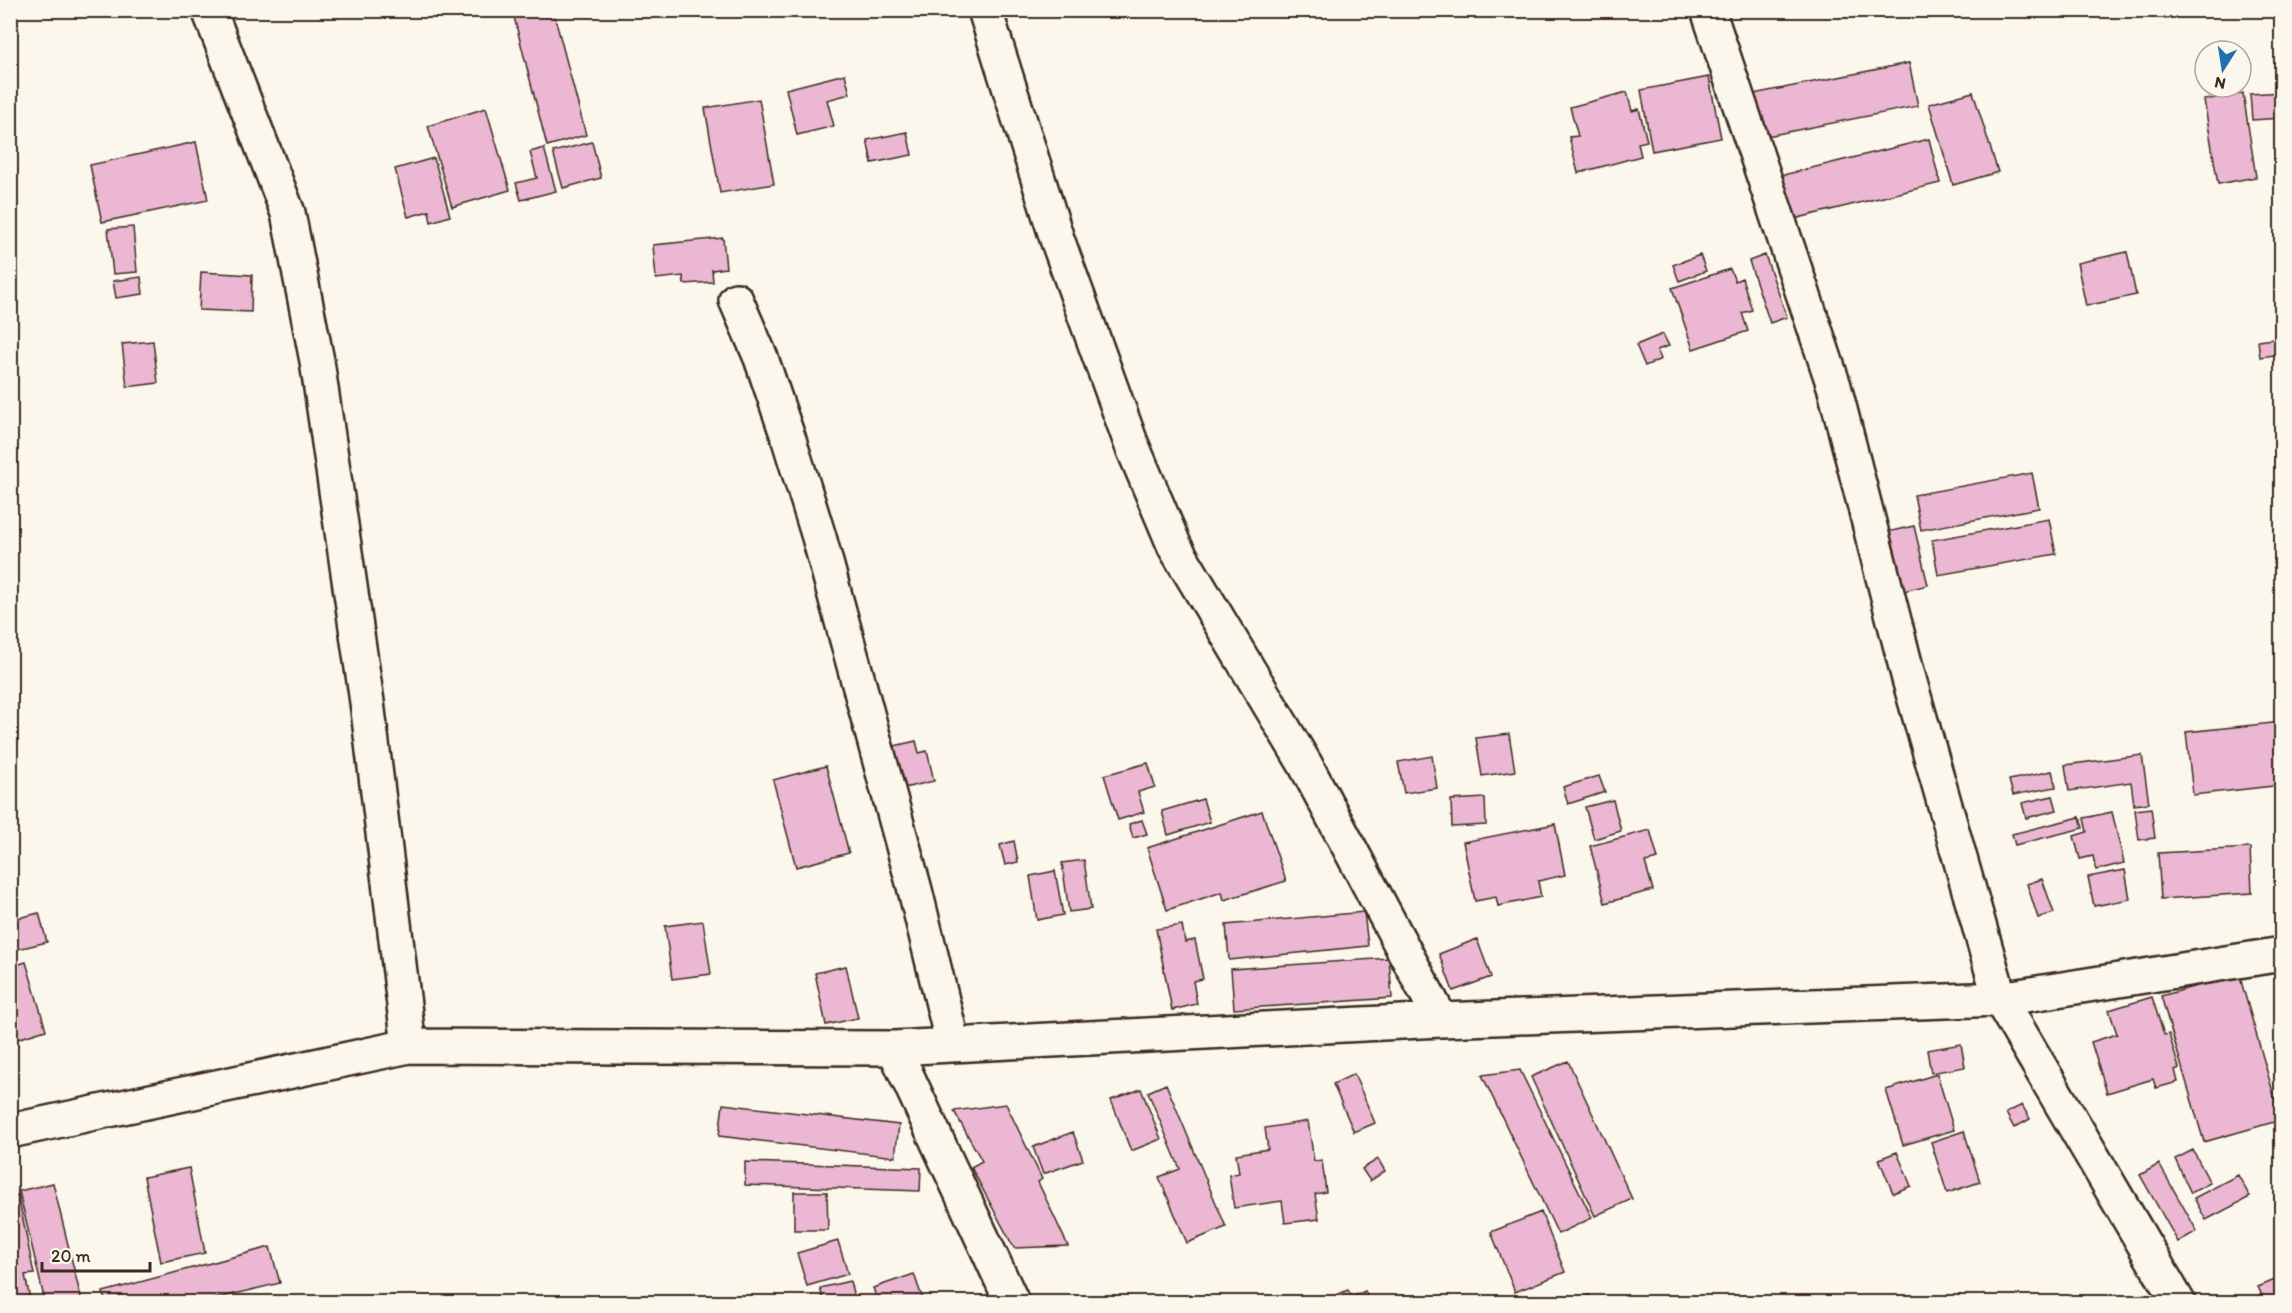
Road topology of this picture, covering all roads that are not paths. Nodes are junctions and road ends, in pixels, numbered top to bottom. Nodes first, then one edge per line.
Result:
1 (209, 10) edge
2 (984, 10) edge
3 (1708, 10) edge
4 (736, 300) dead end
5 (2282, 954) edge
6 (2000, 999) junction
7 (1441, 1020) junction
8 (953, 1045) junction
9 (410, 1046) junction
10 (894, 1048) junction
11 (10, 1131) edge
12 (1012, 1302) edge
13 (2178, 1302) edge

1 - 9 street
2 - 7 street
3 - 6 street
4 - 8 street
5 - 6 street
6 - 7 street
6 - 13 street
7 - 8 street
8 - 10 street
9 - 10 street
9 - 11 street
10 - 12 street

